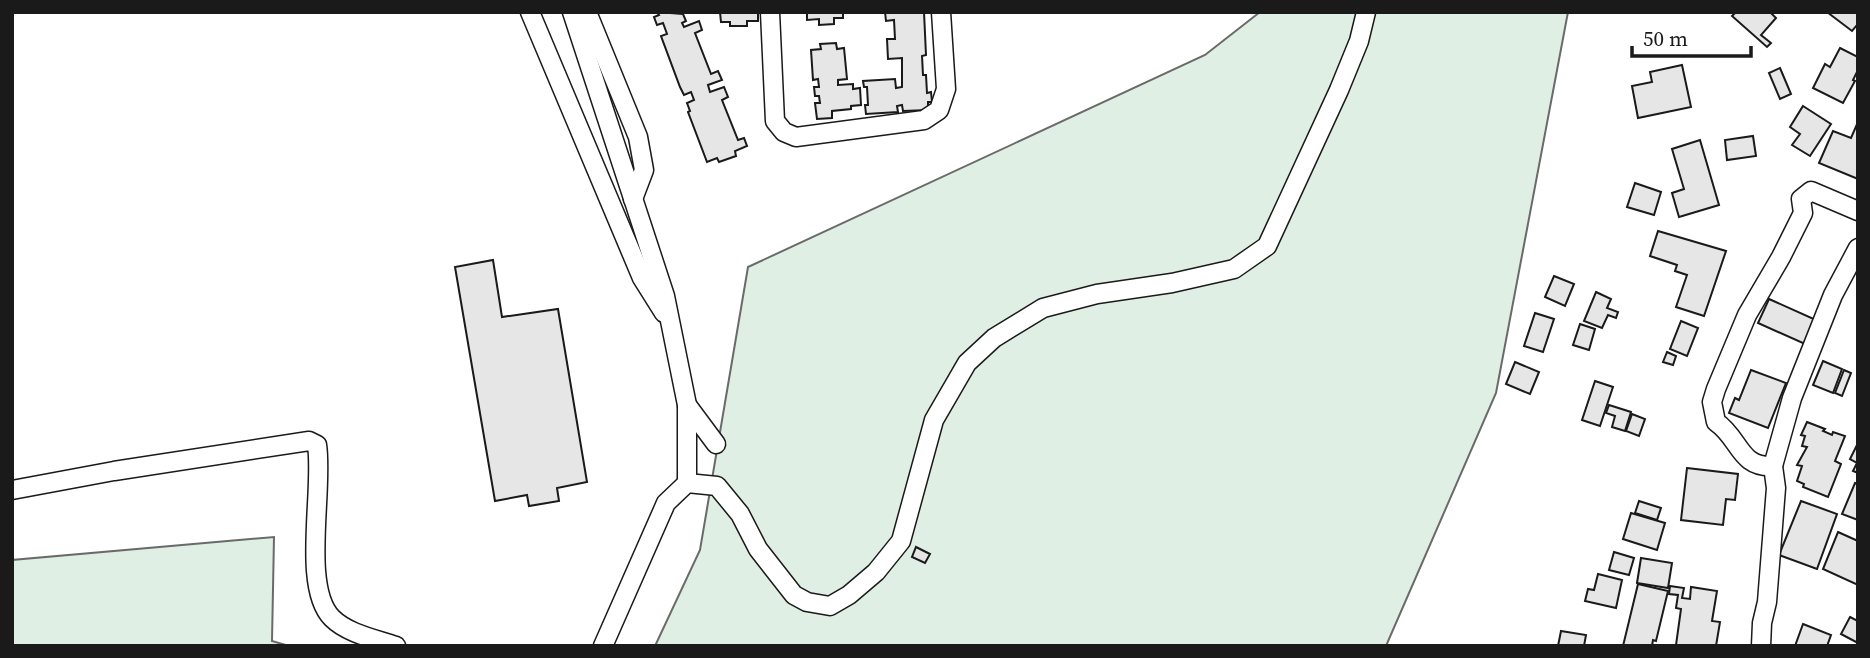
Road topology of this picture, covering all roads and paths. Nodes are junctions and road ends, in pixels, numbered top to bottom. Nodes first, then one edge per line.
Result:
1 (530, 12) edge
2 (572, 12) edge
3 (587, 12) edge
4 (769, 12) edge
5 (941, 12) edge
6 (1366, 12) edge
7 (633, 198) junction
8 (1858, 211) edge
9 (1858, 248) edge
10 (670, 324) junction
11 (687, 405) junction
12 (716, 444) dead end
13 (1773, 466) junction
14 (687, 482) junction
15 (12, 490) edge
16 (396, 646) edge
17 (603, 646) edge
18 (1761, 646) edge

1 - 10 street
2 - 7 street
3 - 7 street
4 - 5 street
6 - 14 street
7 - 10 street
8 - 13 street
9 - 13 street
10 - 11 street
11 - 12 street
11 - 14 street
13 - 18 street
14 - 17 street
15 - 16 street

